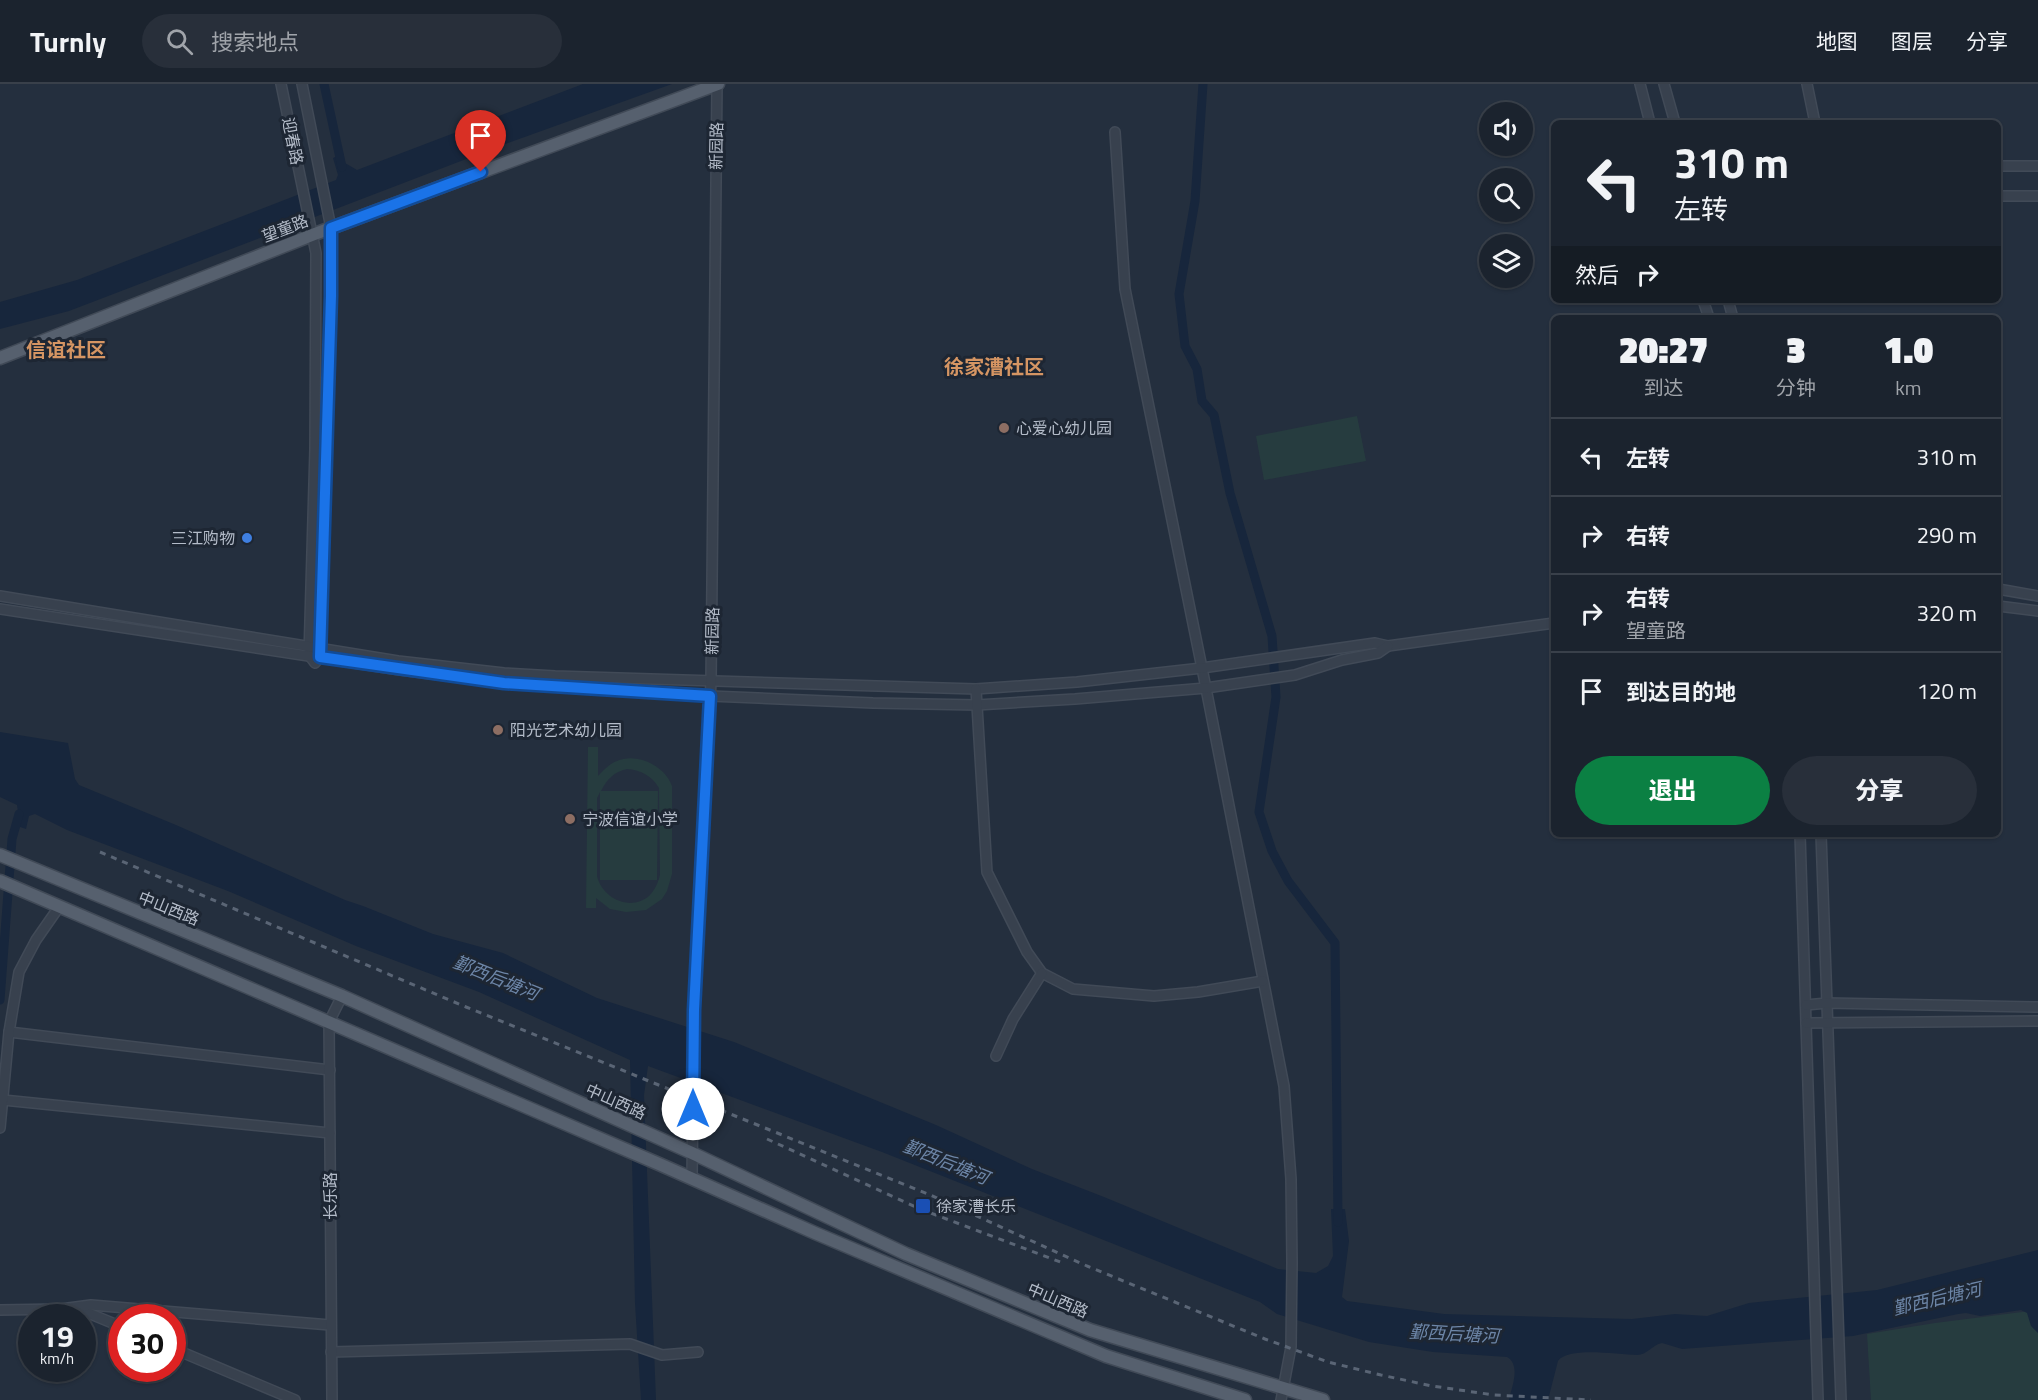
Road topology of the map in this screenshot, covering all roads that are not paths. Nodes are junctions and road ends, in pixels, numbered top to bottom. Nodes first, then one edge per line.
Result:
1 (281, 84) edge
2 (302, 84) edge
3 (717, 84) edge
4 (1640, 84) edge
5 (1664, 84) edge
6 (1807, 84) edge
7 (1649, 120) edge
8 (1674, 120) edge
9 (1814, 120) edge
10 (1115, 132) dead end
11 (2001, 166) edge
12 (2038, 166) edge
13 (2001, 196) edge
14 (2038, 196) edge
15 (331, 228) junction
16 (312, 235) junction
17 (0, 358) edge
18 (2001, 590) edge
19 (0, 596) edge
20 (2038, 596) edge
21 (2001, 606) edge
22 (0, 609) edge
23 (2038, 611) edge
24 (1551, 623) edge
25 (1388, 646) junction
26 (309, 651) junction
27 (321, 652) junction
28 (1202, 668) junction
29 (711, 682) junction
30 (1206, 688) junction
31 (976, 690) junction
32 (710, 696) junction
33 (977, 705) junction
34 (1800, 837) edge
35 (1821, 837) edge
36 (0, 855) edge
37 (0, 881) edge
38 (58, 907) junction
39 (1042, 974) junction
40 (1263, 981) junction
41 (342, 996) junction
42 (1827, 1003) junction
43 (1806, 1005) junction
44 (2038, 1007) edge
45 (2038, 1021) edge
46 (329, 1022) junction
47 (1828, 1022) junction
48 (1806, 1023) junction
49 (9, 1032) junction
50 (996, 1056) dead end
51 (330, 1070) junction
52 (3, 1100) junction
53 (0, 1128) edge
54 (330, 1133) junction
55 (692, 1154) junction
56 (692, 1178) junction
57 (96, 1305) edge
58 (18, 1309) edge
59 (0, 1310) edge
60 (330, 1325) junction
61 (331, 1352) junction
62 (698, 1352) dead end
63 (186, 1354) edge
64 (1282, 1395) edge
65 (295, 1400) edge
66 (332, 1400) edge
67 (1245, 1400) edge
68 (1323, 1400) edge
69 (1818, 1400) edge
70 (1841, 1400) edge

1 - 16 street, 迎春路
2 - 15 street, 迎春路
3 - 15 main road, 望童路
3 - 29 street, 新园路
4 - 7 street
5 - 8 street
6 - 9 street
10 - 28 street
11 - 12 street
13 - 14 street
15 - 16 main road, 望童路
15 - 27 street, 迎春路
16 - 17 main road, 望童路
16 - 26 street, 迎春路
18 - 20 street
19 - 26 street
21 - 23 street
22 - 26 street
24 - 25 street
25 - 28 street
25 - 30 street
26 - 27 street
27 - 29 street
27 - 32 street
28 - 30 street
28 - 31 street
29 - 31 street
29 - 32 street, 新园路
30 - 33 street
30 - 40 street
31 - 33 street
32 - 33 street
32 - 55 street, 新园路
33 - 39 street
34 - 43 street
35 - 42 street
36 - 41 main road, 中山西路
37 - 38 main road, 中山西路
38 - 46 main road, 中山西路
38 - 49 street
39 - 40 street
39 - 50 street
40 - 64 street
41 - 46 street, 长乐路
41 - 55 main road, 中山西路
42 - 43 street
42 - 44 street
42 - 47 street
43 - 48 street
45 - 47 street
46 - 51 street, 长乐路
46 - 56 main road, 中山西路
47 - 48 street
47 - 70 street
48 - 69 street
49 - 51 street
49 - 52 street
51 - 54 street, 长乐路
52 - 53 street
52 - 54 street
54 - 60 street, 长乐路
55 - 56 street, 新园路
55 - 64 main road, 中山西路
56 - 67 main road, 中山西路
57 - 60 street
58 - 59 street
60 - 61 street, 长乐路
61 - 62 street
61 - 66 street, 长乐路
63 - 65 street
64 - 68 main road, 中山西路

